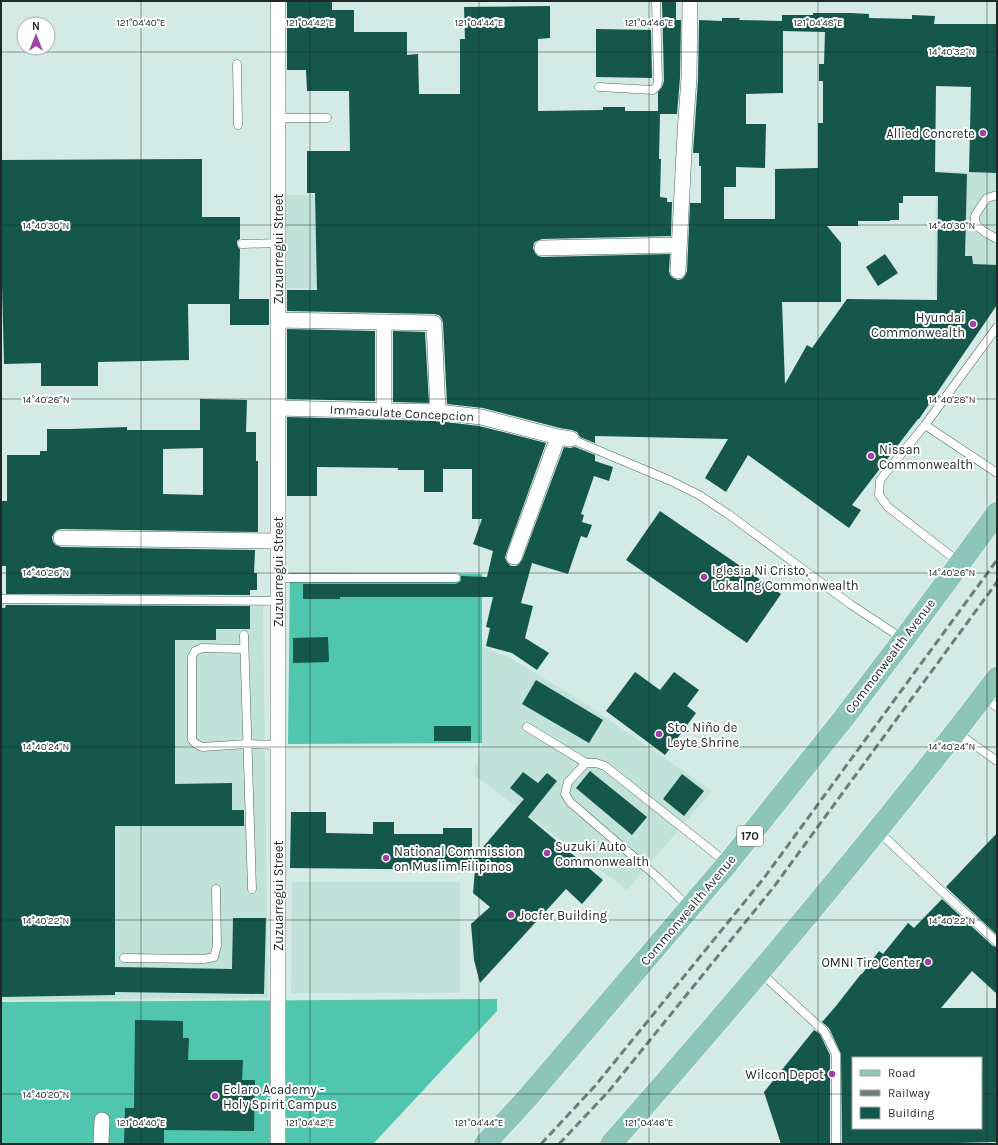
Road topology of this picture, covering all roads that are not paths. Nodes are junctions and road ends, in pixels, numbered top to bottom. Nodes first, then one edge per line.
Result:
1 (278, 1) edge
2 (656, 1) edge
3 (690, 1) edge
4 (237, 64) dead end
5 (598, 87) dead end
6 (278, 118) junction
7 (327, 118) dead end
8 (238, 125) dead end
9 (997, 195) edge
10 (997, 239) edge
11 (242, 244) dead end
12 (278, 244) junction
13 (679, 245) junction
14 (542, 248) dead end
15 (678, 271) dead end
16 (278, 320) junction
17 (384, 322) junction
18 (997, 327) edge
19 (278, 408) junction
20 (384, 411) junction
21 (438, 412) junction
22 (925, 425) junction
23 (564, 438) junction
24 (997, 473) edge
25 (997, 514) edge
26 (61, 538) dead end
27 (278, 541) junction
28 (514, 557) dead end
29 (961, 564) junction
30 (278, 578) junction
31 (456, 578) dead end
32 (1, 599) edge
33 (278, 601) junction
34 (244, 635) dead end
35 (904, 640) junction
36 (244, 650) junction
37 (997, 678) edge
38 (990, 701) edge
39 (527, 727) dead end
40 (955, 732) junction
41 (247, 744) junction
42 (278, 745) junction
43 (997, 761) edge
44 (586, 763) junction
45 (877, 831) junction
46 (728, 863) junction
47 (216, 889) dead end
48 (252, 889) dead end
49 (690, 908) junction
50 (997, 942) edge
51 (124, 958) dead end
52 (760, 972) junction
53 (102, 1120) dead end
54 (101, 1144) edge
55 (278, 1144) edge
56 (485, 1144) edge
57 (611, 1144) edge
58 (836, 1144) edge

1 - 6 street, Zuzuarregui Street
2 - 5 lane
3 - 13 street
4 - 8 lane
6 - 7 lane
6 - 12 street, Zuzuarregui Street
9 - 10 lane
11 - 12 lane
12 - 16 street, Zuzuarregui Street
13 - 14 street
13 - 15 street
16 - 17 street
16 - 19 street, Zuzuarregui Street
17 - 20 street
17 - 21 street
18 - 22 lane
19 - 20 street, Immaculate Concepcion
19 - 27 street, Zuzuarregui Street
20 - 21 street, Immaculate Concepcion
21 - 23 street, Immaculate Concepcion
22 - 24 lane
22 - 29 lane
23 - 28 street
23 - 35 lane
25 - 29 main road, Commonwealth Avenue / 170
26 - 27 street
27 - 30 street, Zuzuarregui Street
29 - 35 main road, Commonwealth Avenue / 170
30 - 31 lane
30 - 33 street, Zuzuarregui Street
32 - 33 lane
33 - 42 street, Zuzuarregui Street
34 - 36 lane
35 - 46 main road, Commonwealth Avenue / 170
36 - 41 lane
36 - 41 lane
37 - 38 main road
38 - 40 main road
39 - 44 lane
40 - 43 lane
40 - 45 main road
41 - 42 lane
41 - 48 lane
42 - 55 street, Zuzuarregui Street
44 - 46 lane
44 - 49 lane
45 - 50 lane
45 - 52 main road
46 - 49 main road, Commonwealth Avenue / 170
47 - 51 lane
49 - 56 main road, Commonwealth Avenue / 170
52 - 57 main road
52 - 58 lane
53 - 54 street

